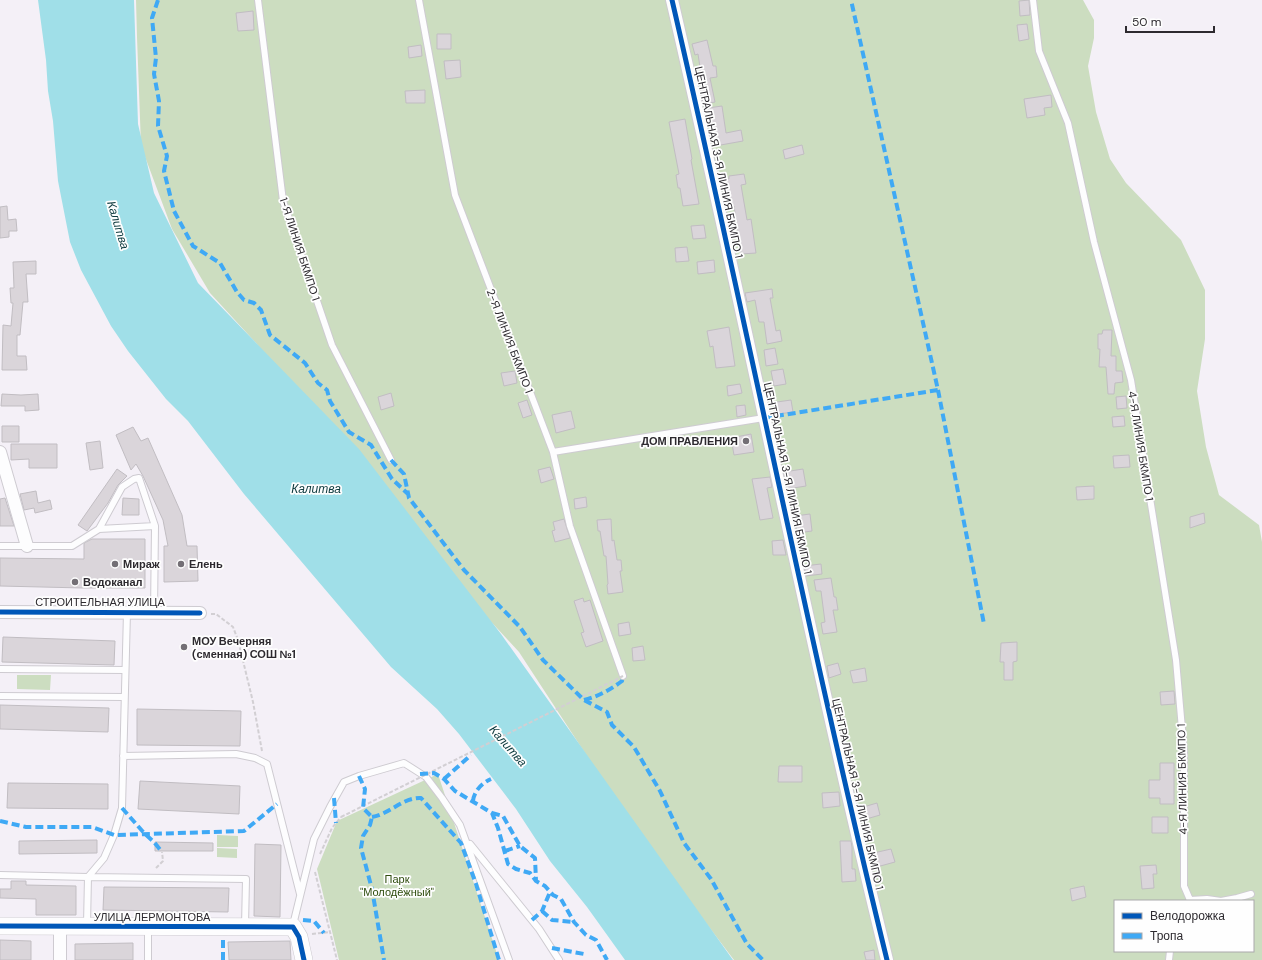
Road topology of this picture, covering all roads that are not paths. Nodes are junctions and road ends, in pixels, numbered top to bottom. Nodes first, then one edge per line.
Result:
1 (258, 0) edge
2 (419, 0) edge
3 (672, 0) edge
4 (1033, 0) edge
5 (764, 418) junction
6 (0, 452) edge
7 (553, 452) junction
8 (391, 460) dead end
9 (155, 526) junction
10 (99, 529) junction
11 (0, 546) edge
12 (27, 546) junction
13 (0, 612) edge
14 (127, 612) junction
15 (154, 613) junction
16 (200, 613) road end
17 (0, 669) edge
18 (125, 670) junction
19 (623, 676) road end
20 (0, 696) edge
21 (124, 697) junction
22 (123, 756) junction
23 (467, 840) junction
24 (0, 875) edge
25 (88, 877) junction
26 (1251, 894) dead end
27 (300, 896) junction
28 (1189, 900) edge
29 (1214, 900) edge
30 (1226, 900) edge
31 (0, 926) edge
32 (60, 926) junction
33 (87, 926) junction
34 (148, 926) junction
35 (245, 927) junction
36 (296, 932) junction
37 (60, 960) edge
38 (148, 960) edge
39 (304, 960) edge
40 (509, 960) edge
41 (559, 960) edge
42 (887, 960) edge

1 - 8 lane, 1-Я ЛИНИЯ БКМПО 1
2 - 7 lane, 2-Я ЛИНИЯ БКМПО 1
3 - 5 street, ЦЕНТРАЛЬНАЯ 3-Я ЛИНИЯ БКМПО 1
4 - 28 lane, 4-Я ЛИНИЯ БКМПО 1
5 - 7 lane
5 - 42 street, ЦЕНТРАЛЬНАЯ 3-Я ЛИНИЯ БКМПО 1
6 - 12 street
7 - 19 lane, 2-Я ЛИНИЯ БКМПО 1
9 - 10 lane
9 - 10 lane
9 - 15 lane
10 - 12 lane
11 - 12 lane
13 - 14 street, СТРОИТЕЛЬНАЯ УЛИЦА
14 - 15 street, СТРОИТЕЛЬНАЯ УЛИЦА
14 - 18 lane
15 - 16 street, СТРОИТЕЛЬНАЯ УЛИЦА
17 - 18 lane
18 - 21 lane
20 - 21 lane
21 - 22 lane
22 - 25 lane
22 - 27 lane
23 - 27 lane
23 - 40 lane
23 - 41 lane
24 - 25 lane
25 - 33 lane
25 - 35 lane
26 - 30 lane
27 - 36 lane
28 - 29 lane
31 - 32 street, УЛИЦА ЛЕРМОНТОВА
32 - 33 street, УЛИЦА ЛЕРМОНТОВА
32 - 37 street
33 - 34 street, УЛИЦА ЛЕРМОНТОВА
34 - 35 street, УЛИЦА ЛЕРМОНТОВА
34 - 38 lane
35 - 36 street, УЛИЦА ЛЕРМОНТОВА
36 - 39 street

